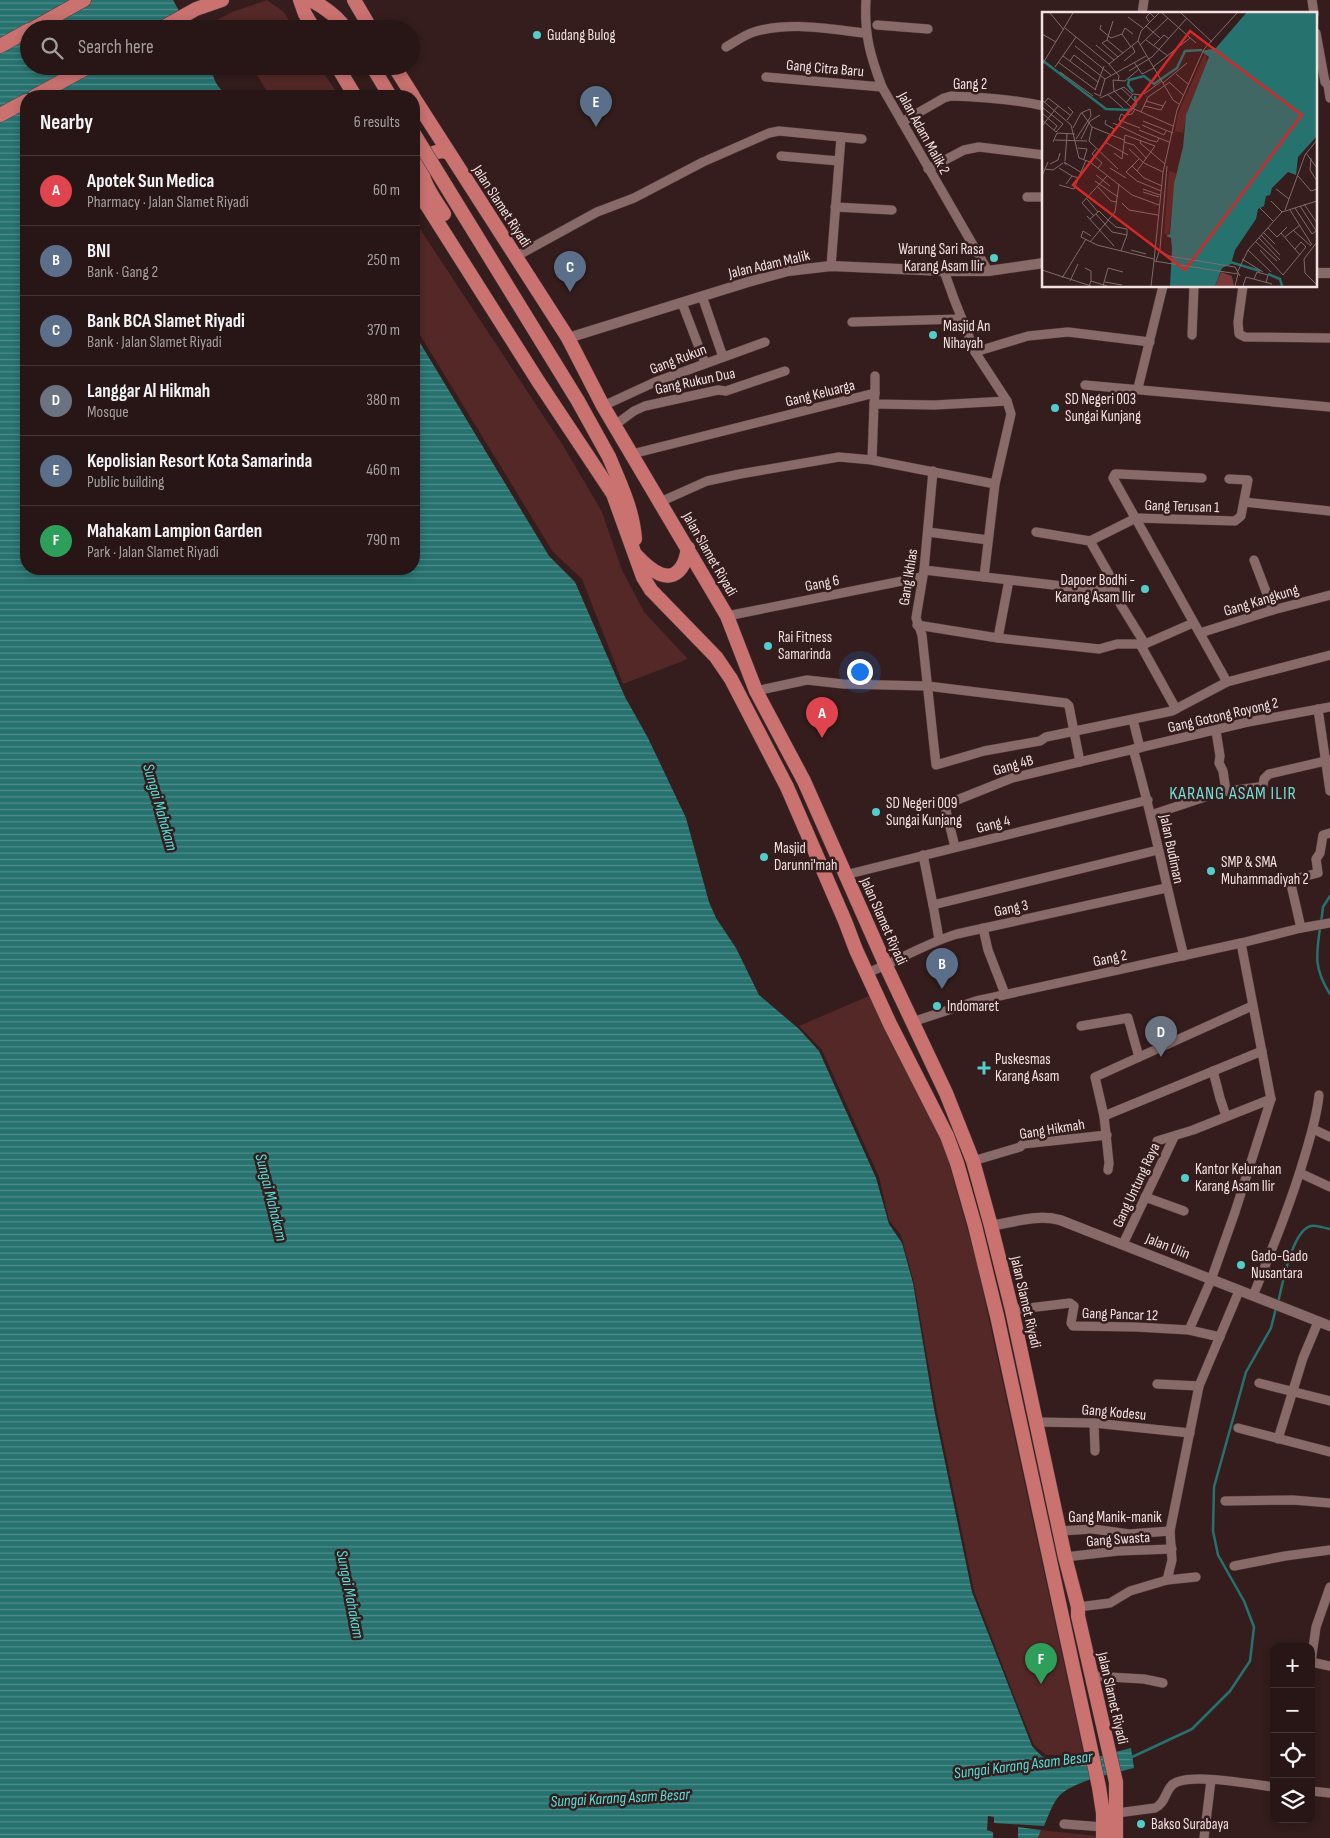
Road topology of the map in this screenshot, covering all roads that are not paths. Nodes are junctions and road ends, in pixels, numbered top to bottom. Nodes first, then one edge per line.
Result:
1 (84, 0) edge
2 (222, 0) edge
3 (300, 0) edge
4 (311, 0) edge
5 (354, 0) edge
6 (866, 0) edge
7 (48, 20) edge
8 (176, 20) edge
9 (309, 20) edge
10 (338, 20) edge
11 (366, 20) edge
12 (870, 27) junction
13 (928, 29) dead end
14 (20, 35) edge
15 (1318, 44) edge
16 (0, 46) edge
17 (726, 46) dead end
18 (74, 75) edge
19 (342, 75) edge
20 (377, 75) edge
21 (400, 75) edge
22 (766, 77) dead end
23 (1329, 85) edge
24 (882, 87) junction
25 (46, 90) edge
26 (351, 90) edge
27 (386, 90) edge
28 (409, 90) edge
29 (1330, 98) edge
30 (20, 104) edge
31 (1042, 106) edge
32 (420, 108) edge
33 (0, 115) edge
34 (902, 122) junction
35 (841, 137) junction
36 (862, 139) dead end
37 (420, 144) edge
38 (447, 152) junction
39 (1042, 154) edge
40 (781, 156) dead end
41 (839, 161) junction
42 (928, 169) junction
43 (420, 194) edge
44 (1027, 197) dead end
45 (1042, 197) edge
46 (835, 207) junction
47 (892, 210) dead end
48 (515, 257) junction
49 (1042, 263) edge
50 (830, 266) junction
51 (944, 271) junction
52 (988, 271) junction
53 (1163, 288) edge
54 (1194, 288) edge
55 (1243, 288) edge
56 (702, 296) junction
57 (488, 301) junction
58 (682, 303) junction
59 (962, 319) junction
60 (852, 322) dead end
61 (1192, 335) dead end
62 (568, 338) junction
63 (1330, 338) edge
64 (765, 342) dead end
65 (1150, 342) junction
66 (975, 352) junction
67 (723, 357) junction
68 (705, 363) junction
69 (785, 371) dead end
70 (875, 376) dead end
71 (1085, 385) dead end
72 (1138, 388) junction
73 (875, 393) junction
74 (1007, 401) junction
75 (874, 404) junction
76 (603, 406) junction
77 (1330, 407) edge
78 (614, 425) junction
79 (632, 454) junction
80 (872, 460) junction
81 (933, 471) junction
82 (1202, 478) dead end
83 (1229, 479) dead end
84 (995, 484) junction
85 (660, 502) junction
86 (1244, 502) junction
87 (1330, 511) edge
88 (1136, 518) junction
89 (928, 532) junction
90 (1036, 532) dead end
91 (988, 540) junction
92 (1090, 541) junction
93 (688, 548) junction
94 (634, 553) junction
95 (1254, 560) dead end
96 (923, 573) junction
97 (984, 577) junction
98 (1009, 580) junction
99 (1114, 592) junction
100 (1330, 596) edge
101 (1273, 610) junction
102 (727, 616) junction
103 (1193, 623) junction
104 (917, 625) junction
105 (1200, 633) junction
106 (998, 638) junction
107 (1143, 644) junction
108 (1330, 655) edge
109 (1226, 682) junction
110 (927, 686) junction
111 (756, 691) junction
112 (1330, 707) edge
113 (1176, 709) junction
114 (1318, 710) junction
115 (1133, 720) junction
116 (1216, 730) junction
117 (1074, 732) junction
118 (1137, 748) junction
119 (1328, 761) edge
120 (1080, 762) junction
121 (1226, 791) junction
122 (1330, 791) edge
123 (1148, 800) junction
124 (1151, 815) junction
125 (1330, 833) edge
126 (955, 847) junction
127 (1158, 850) junction
128 (922, 855) junction
129 (845, 875) junction
130 (1166, 888) junction
131 (933, 905) junction
132 (1329, 923) edge
133 (983, 928) junction
134 (1301, 928) junction
135 (939, 939) junction
136 (1241, 943) junction
137 (876, 944) junction
138 (856, 950) junction
139 (1184, 956) junction
140 (886, 966) junction
141 (867, 973) junction
142 (1005, 994) junction
143 (1252, 1006) junction
144 (912, 1022) junction
145 (1081, 1026) dead end
146 (1262, 1051) junction
147 (1139, 1057) junction
148 (1213, 1071) junction
149 (1319, 1095) dead end
150 (1271, 1099) junction
151 (1104, 1116) junction
152 (1226, 1116) junction
153 (1313, 1130) junction
154 (1107, 1135) junction
155 (1174, 1137) junction
156 (1330, 1137) edge
157 (1157, 1141) dead end
158 (973, 1161) junction
159 (1108, 1170) dead end
160 (1300, 1173) junction
161 (1330, 1187) edge
162 (1145, 1197) junction
163 (1184, 1211) dead end
164 (991, 1226) junction
165 (1123, 1244) junction
166 (1212, 1280) junction
167 (1240, 1291) junction
168 (1253, 1296) junction
169 (1012, 1310) junction
170 (1318, 1322) junction
171 (1330, 1326) edge
172 (1189, 1330) junction
173 (1220, 1337) junction
174 (1019, 1344) junction
175 (1003, 1348) junction
176 (1259, 1383) dead end
177 (1157, 1384) dead end
178 (1199, 1386) junction
179 (1292, 1391) junction
180 (1330, 1401) edge
181 (1036, 1422) junction
182 (1094, 1424) junction
183 (1238, 1428) dead end
184 (1190, 1433) junction
185 (1278, 1439) junction
186 (1095, 1451) dead end
187 (1330, 1452) edge
188 (1225, 1501) dead end
189 (1330, 1503) edge
190 (1060, 1531) junction
191 (1170, 1531) junction
192 (1172, 1549) junction
193 (1330, 1550) edge
194 (1065, 1558) junction
195 (1234, 1566) dead end
196 (1196, 1577) dead end
197 (1167, 1580) junction
198 (1330, 1587) edge
199 (1328, 1599) edge
200 (1078, 1607) junction
201 (1314, 1643) edge
202 (1315, 1663) edge
203 (1330, 1666) edge
204 (1091, 1676) junction
205 (1163, 1683) dead end
206 (1211, 1780) junction
207 (1270, 1787) edge
208 (1315, 1791) edge
209 (1330, 1793) edge
210 (1117, 1813) junction
211 (1064, 1824) dead end
212 (1103, 1832) edge
213 (1116, 1838) edge
214 (1204, 1838) edge

1 - 7 highway
2 - 8 highway
3 - 9 highway
4 - 10 highway
5 - 11 highway
6 - 12 street, Jalan Adam Malik 2
12 - 13 street
12 - 17 street
12 - 24 street, Jalan Adam Malik 2
14 - 16 highway
15 - 23 street
18 - 25 highway
19 - 26 highway
20 - 27 highway
21 - 28 highway, Jalan Slamet Riyadi
22 - 24 street, Gang Citra Baru
23 - 29 street
24 - 34 street, Jalan Adam Malik 2
30 - 33 highway
31 - 34 street, Gang 2
32 - 38 highway, Jalan Slamet Riyadi
34 - 42 street, Jalan Adam Malik 2
35 - 36 street
35 - 41 street
35 - 48 street
37 - 94 highway, bridge
38 - 48 highway, Jalan Slamet Riyadi
38 - 57 highway
39 - 42 street
40 - 41 street
41 - 46 street
42 - 52 street, Jalan Adam Malik 2
43 - 57 highway
44 - 45 street
46 - 47 street
46 - 50 street
48 - 62 highway, Jalan Slamet Riyadi
49 - 52 street, Jalan Adam Malik
50 - 51 street, Jalan Adam Malik
50 - 56 street, Jalan Adam Malik
51 - 52 street, Jalan Adam Malik
51 - 59 street
53 - 65 street
54 - 61 street
55 - 63 street
56 - 58 street, Jalan Adam Malik
56 - 67 street
57 - 94 highway
58 - 62 street, Jalan Adam Malik
58 - 68 street
59 - 60 street
59 - 66 street
62 - 76 highway, Jalan Slamet Riyadi
64 - 67 street, Gang Rukun
65 - 66 street
65 - 72 street
66 - 74 street
67 - 68 street, Gang Rukun
68 - 76 street, Gang Rukun
69 - 78 street, Gang Rukun Dua
70 - 73 street
71 - 72 street
72 - 77 street
73 - 75 street, Gang Keluarga
73 - 79 street, Gang Keluarga
74 - 75 street, Gang Keluarga
74 - 84 street
75 - 80 street
76 - 78 highway, Jalan Slamet Riyadi
78 - 79 highway, Jalan Slamet Riyadi
79 - 85 highway, Jalan Slamet Riyadi
80 - 81 street
80 - 85 street
81 - 84 street
81 - 89 street, Gang Ikhlas
82 - 88 street
83 - 86 street
84 - 91 street
85 - 93 highway, Jalan Slamet Riyadi
86 - 87 street
86 - 88 street, Gang Terusan 1
88 - 92 street
88 - 103 street
89 - 91 street
89 - 96 street, Gang Ikhlas
90 - 92 street
91 - 97 street
92 - 99 street
93 - 94 highway
93 - 102 highway, Jalan Slamet Riyadi
94 - 138 highway
95 - 101 street
96 - 97 street, Gang 6
96 - 102 street, Gang 6
96 - 104 street, Gang Ikhlas
97 - 98 street, Gang 6
98 - 99 street, Gang 6
98 - 106 street
99 - 107 street
100 - 101 street, Gang Kangkung
101 - 105 street, Gang Kangkung
102 - 111 highway, Jalan Slamet Riyadi
103 - 105 street
103 - 107 street
104 - 106 street
104 - 110 street, Gang Ikhlas
105 - 109 street
106 - 107 street
107 - 113 street
108 - 109 street
109 - 113 street
110 - 111 street
110 - 117 street
110 - 117 street, Gang Ikhlas
111 - 129 highway, Jalan Slamet Riyadi
112 - 114 street, Gang Gotong Royong 2
113 - 115 street
114 - 116 street, Gang Gotong Royong 2
114 - 119 street
115 - 117 street
115 - 118 street, Jalan Budiman
116 - 118 street, Gang Gotong Royong 2
116 - 121 street
117 - 120 street
118 - 120 street, Gang 4B
118 - 123 street, Jalan Budiman
119 - 121 street
119 - 122 street
120 - 126 street, Gang 4B
121 - 124 street
123 - 124 street, Jalan Budiman
123 - 126 street, Gang 4
124 - 127 street, Jalan Budiman
125 - 134 street
126 - 128 street, Gang 4
127 - 130 street, Jalan Budiman
127 - 131 street
128 - 129 street, Gang 4
128 - 131 street
129 - 137 highway, Jalan Slamet Riyadi
130 - 133 street, Gang 3
130 - 139 street, Jalan Budiman
131 - 135 street
132 - 134 street, Gang 2
133 - 135 street, Gang 3
133 - 142 street
134 - 136 street, Gang 2
135 - 140 street, Gang 3
136 - 139 street, Gang 2
136 - 143 street
137 - 138 highway
137 - 140 highway, Jalan Slamet Riyadi
138 - 141 highway
139 - 142 street, Gang 2
140 - 141 street, Gang 3
140 - 144 highway, Jalan Slamet Riyadi
141 - 175 highway
142 - 144 street, Gang 2
143 - 146 street
143 - 147 street
144 - 158 highway, Jalan Slamet Riyadi
145 - 147 street
146 - 148 street
146 - 150 street
147 - 151 street
148 - 151 street
148 - 152 street
149 - 153 street
150 - 152 street
150 - 166 street
151 - 154 street
152 - 155 street
153 - 156 street
153 - 160 street
154 - 158 street, Gang Hikmah
154 - 159 street
155 - 157 street
155 - 162 street, Gang Untung Raya
158 - 164 highway, Jalan Slamet Riyadi
160 - 161 street
160 - 168 street
162 - 163 street
162 - 165 street, Gang Untung Raya
164 - 165 street, Jalan Ulin
164 - 169 highway, Jalan Slamet Riyadi
165 - 166 street, Jalan Ulin
166 - 167 street, Jalan Ulin
166 - 172 street
167 - 168 street, Jalan Ulin
167 - 173 street
168 - 170 street, Jalan Ulin
169 - 172 street, Gang Pancar 12
169 - 174 highway, Jalan Slamet Riyadi
170 - 171 street, Jalan Ulin
170 - 179 street
172 - 173 street, Gang Pancar 12
173 - 178 street
174 - 175 highway
174 - 181 highway, Jalan Slamet Riyadi
175 - 212 highway
176 - 179 street
177 - 178 street
178 - 184 street
179 - 180 street
179 - 185 street
181 - 182 street, Gang Kodesu
181 - 190 highway, Jalan Slamet Riyadi
182 - 184 street, Gang Kodesu
182 - 186 street
183 - 185 street
184 - 191 street
185 - 187 street
188 - 189 street
190 - 191 street, Gang Manik-manik
190 - 194 highway, Jalan Slamet Riyadi
191 - 192 street
192 - 194 street, Gang Swasta
192 - 197 street
193 - 195 street
194 - 200 highway, Jalan Slamet Riyadi
196 - 197 street
197 - 200 street
198 - 199 street
199 - 201 street
200 - 204 highway, Jalan Slamet Riyadi
202 - 203 street
204 - 205 street
204 - 210 highway, Jalan Slamet Riyadi
206 - 207 street
206 - 210 street
206 - 214 street
208 - 209 street
210 - 213 highway, Jalan Slamet Riyadi
211 - 212 street

